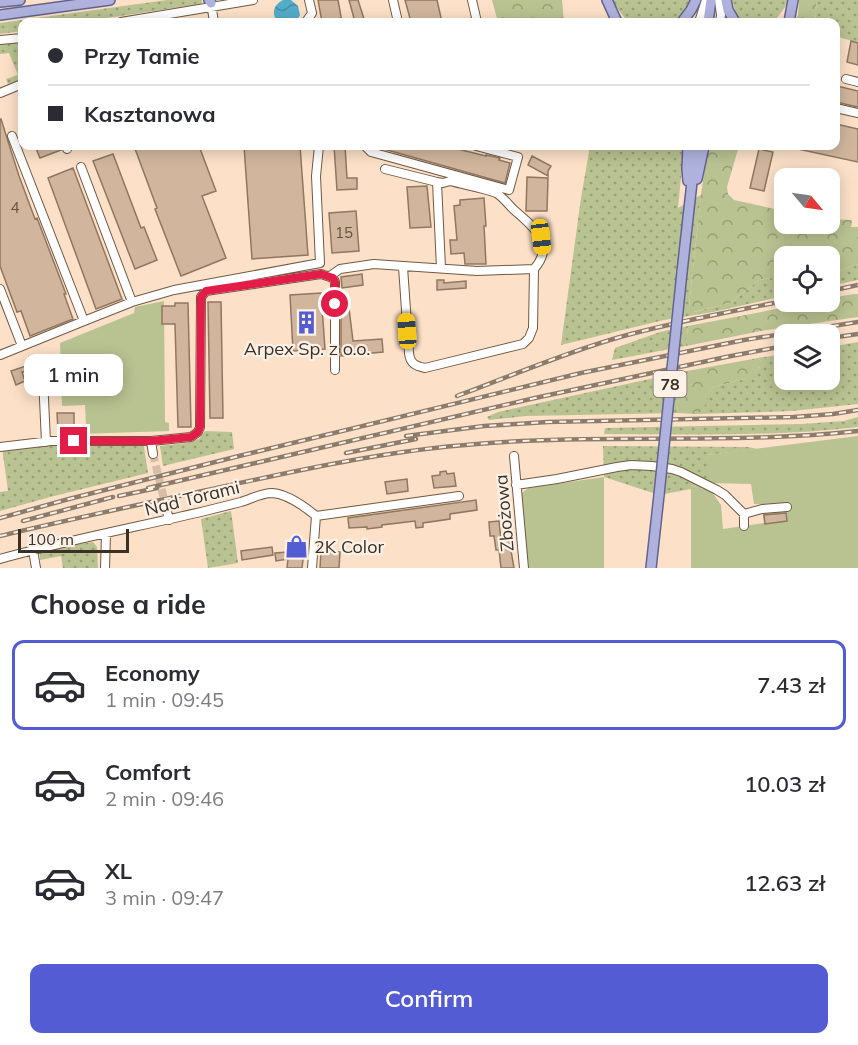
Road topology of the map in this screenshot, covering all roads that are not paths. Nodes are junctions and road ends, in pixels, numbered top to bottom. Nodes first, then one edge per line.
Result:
1 (20, 0) edge
2 (110, 0) edge
3 (254, 0) edge
4 (309, 0) edge
5 (393, 0) edge
6 (472, 0) edge
7 (607, 0) edge
8 (696, 0) edge
9 (709, 0) edge
10 (719, 0) edge
11 (726, 0) edge
12 (0, 2) edge
13 (211, 3) edge
14 (793, 3) edge
15 (2, 16) edge
16 (140, 18) edge
17 (213, 18) edge
18 (309, 18) edge
19 (397, 18) edge
20 (476, 18) edge
21 (615, 18) edge
22 (685, 18) edge
23 (701, 18) edge
24 (708, 18) edge
25 (721, 18) edge
26 (733, 18) edge
27 (784, 18) edge
28 (790, 18) edge
29 (18, 38) edge
30 (0, 40) edge
31 (846, 79) dead end
32 (858, 82) edge
33 (18, 86) edge
34 (0, 93) edge
35 (840, 109) edge
36 (858, 112) edge
37 (12, 135) dead end
38 (319, 150) edge
39 (369, 150) edge
40 (491, 150) edge
41 (688, 150) edge
42 (696, 150) edge
43 (703, 150) edge
44 (81, 167) dead end
45 (386, 169) dead end
46 (437, 182) junction
47 (690, 199) junction
48 (403, 267) junction
49 (441, 268) junction
50 (534, 269) junction
51 (325, 275) junction
52 (0, 289) edge
53 (132, 302) junction
54 (84, 321) junction
55 (22, 346) junction
56 (0, 355) edge
57 (335, 370) dead end
58 (43, 378) dead end
59 (151, 441) junction
60 (46, 442) junction
61 (0, 447) edge
62 (153, 454) tunnel mouth
63 (514, 456) dead end
64 (516, 485) junction
65 (459, 496) dead end
66 (165, 503) tunnel mouth
67 (787, 507) dead end
68 (744, 514) junction
69 (316, 516) junction
70 (169, 520) junction
71 (744, 526) dead end
72 (106, 534) junction
73 (33, 550) junction
74 (0, 559) edge
75 (36, 568) edge
76 (105, 568) edge
77 (312, 568) edge
78 (524, 568) edge
79 (651, 568) edge

1 - 12 main road
2 - 15 main road
3 - 13 street
4 - 18 street
5 - 19 street
6 - 20 street
7 - 21 main road
8 - 22 main road
9 - 23 street
9 - 24 main road
10 - 25 street
11 - 26 main road
13 - 16 street
13 - 17 street
14 - 27 main road
14 - 28 main road
29 - 30 street
31 - 32 street
33 - 34 street
35 - 36 street
37 - 54 street
38 - 53 street
39 - 40 street
41 - 47 main road
42 - 47 main road, 78
43 - 47 main road
44 - 53 street
45 - 46 street
46 - 49 street
46 - 50 street
47 - 79 main road, 78, bridge
48 - 49 street
48 - 50 street
48 - 51 street
49 - 50 street
51 - 57 street
51 - 59 street
52 - 55 street
53 - 54 street
54 - 55 street
55 - 56 street
58 - 60 street
59 - 60 street
59 - 62 street
60 - 61 street
63 - 64 street, Zbożowa
64 - 68 street
64 - 78 street, Zbożowa
65 - 69 street
66 - 70 street
67 - 68 street
68 - 71 street
69 - 70 street, Nad Torami
69 - 77 street
70 - 72 street, Nad Torami
72 - 73 street, Nad Torami
72 - 76 street
73 - 74 street, Nad Torami
73 - 75 street

